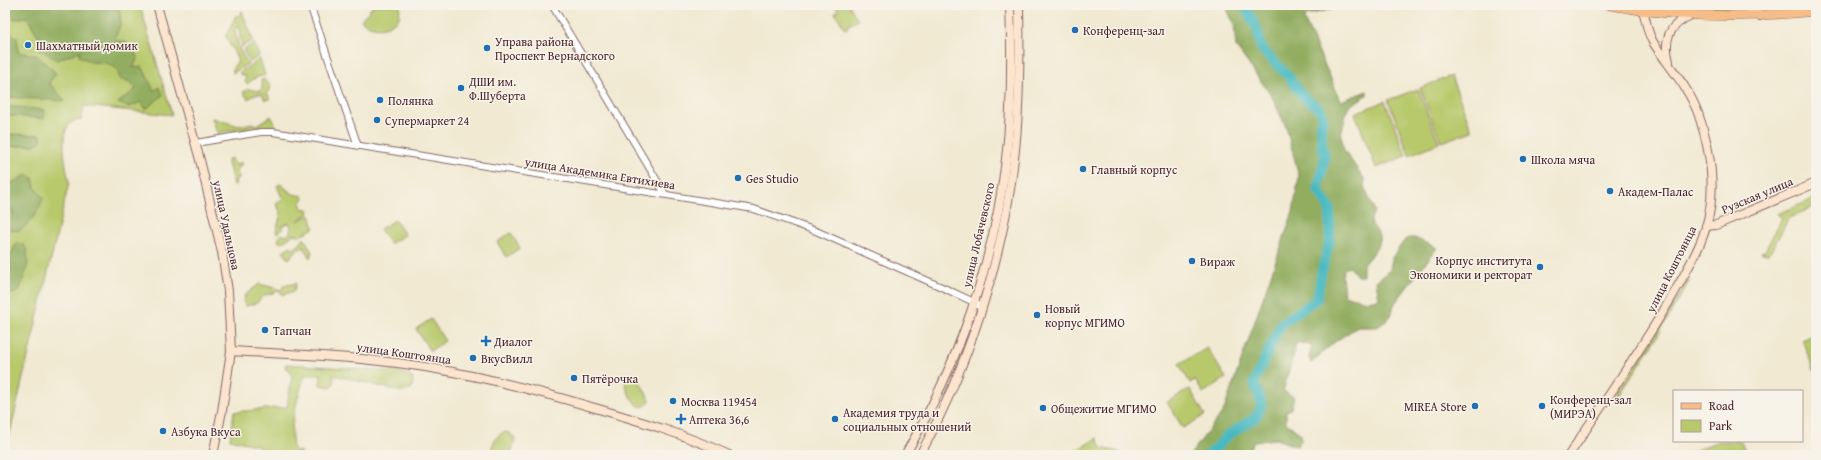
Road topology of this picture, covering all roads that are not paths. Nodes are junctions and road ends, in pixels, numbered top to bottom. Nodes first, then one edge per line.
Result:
1 (156, 5) edge
2 (310, 5) edge
3 (552, 5) edge
4 (1010, 5) edge
5 (1019, 5) edge
6 (1610, 5) edge
7 (1748, 5) edge
8 (1645, 7) edge
9 (1816, 11) edge
10 (1691, 15) junction
11 (1760, 16) junction
12 (1670, 65) junction
13 (196, 143) junction
14 (358, 146) junction
15 (1816, 183) edge
16 (665, 194) junction
17 (1706, 226) junction
18 (974, 303) junction
19 (981, 310) junction
20 (231, 351) junction
21 (213, 455) edge
22 (729, 455) edge
23 (905, 455) edge
24 (920, 455) edge
25 (1569, 455) edge

1 - 13 street, улица Удальцова
2 - 14 street
3 - 16 street
4 - 18 street, улица Лобачевского
5 - 19 street, улица Лобачевского
6 - 8 main road
7 - 11 street
8 - 10 main road
8 - 12 street, улица Коштоянца
9 - 11 main road
10 - 11 main road
10 - 12 street
12 - 17 street, улица Коштоянца
13 - 14 street, улица Академика Евтихиева
13 - 20 street, улица Удальцова
14 - 16 street, улица Академика Евтихиева
15 - 17 street, Рузская улица
16 - 18 street, улица Академика Евтихиева
17 - 25 street, улица Коштоянца
18 - 19 street, улица Академика Евтихиева
18 - 23 street, улица Лобачевского
19 - 24 street, улица Лобачевского
20 - 21 street, улица Удальцова
20 - 22 street, улица Коштоянца

